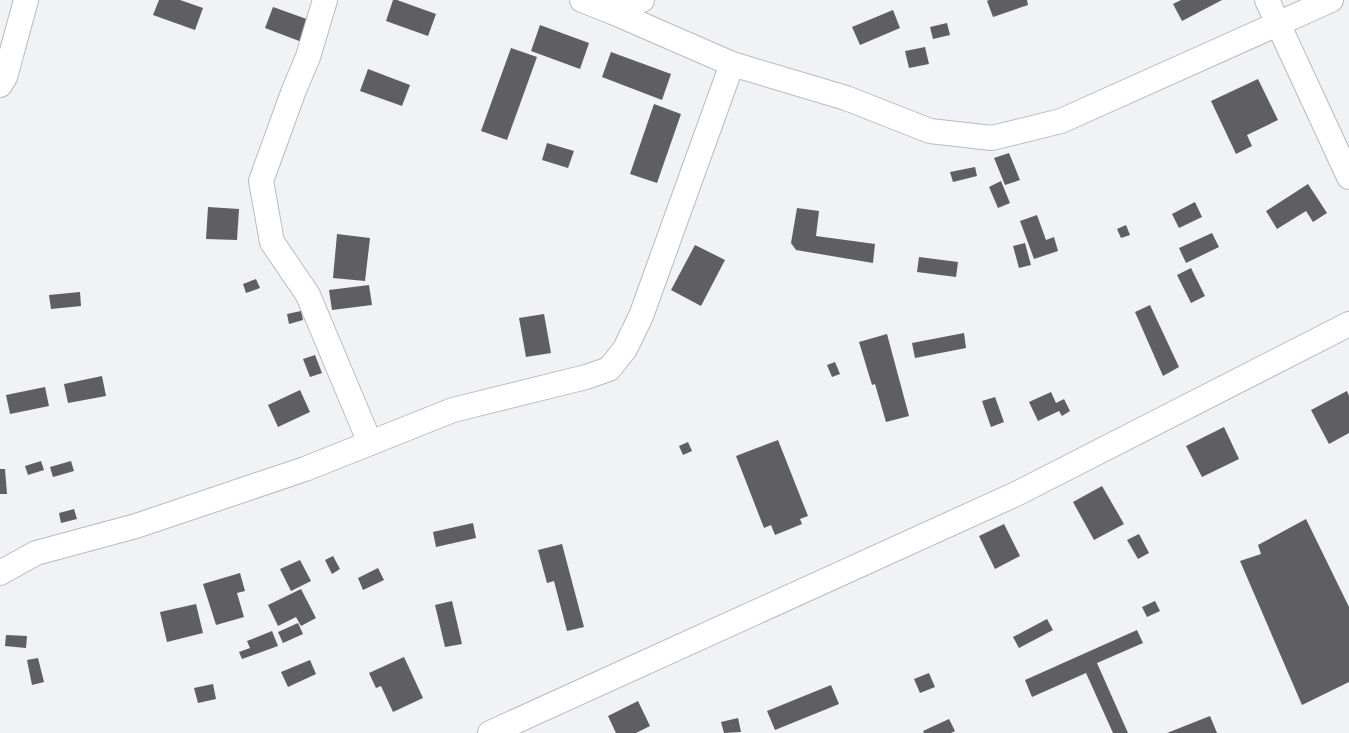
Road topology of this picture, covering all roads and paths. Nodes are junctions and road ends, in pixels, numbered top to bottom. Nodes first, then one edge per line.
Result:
1 (26, 0) edge
2 (325, 0) edge
3 (582, 0) edge
4 (642, 0) edge
5 (1267, 0) edge
6 (1331, 0) edge
7 (615, 13) junction
8 (1278, 24) junction
9 (732, 64) junction
10 (0, 85) edge
11 (1349, 177) edge
12 (1349, 324) edge
13 (370, 443) junction
14 (0, 573) edge
15 (490, 733) edge

1 - 10 street
2 - 13 street
3 - 7 street
4 - 7 street
5 - 8 street
6 - 8 street
7 - 9 street
8 - 9 street
8 - 11 street
9 - 13 street
12 - 15 street
13 - 14 street

